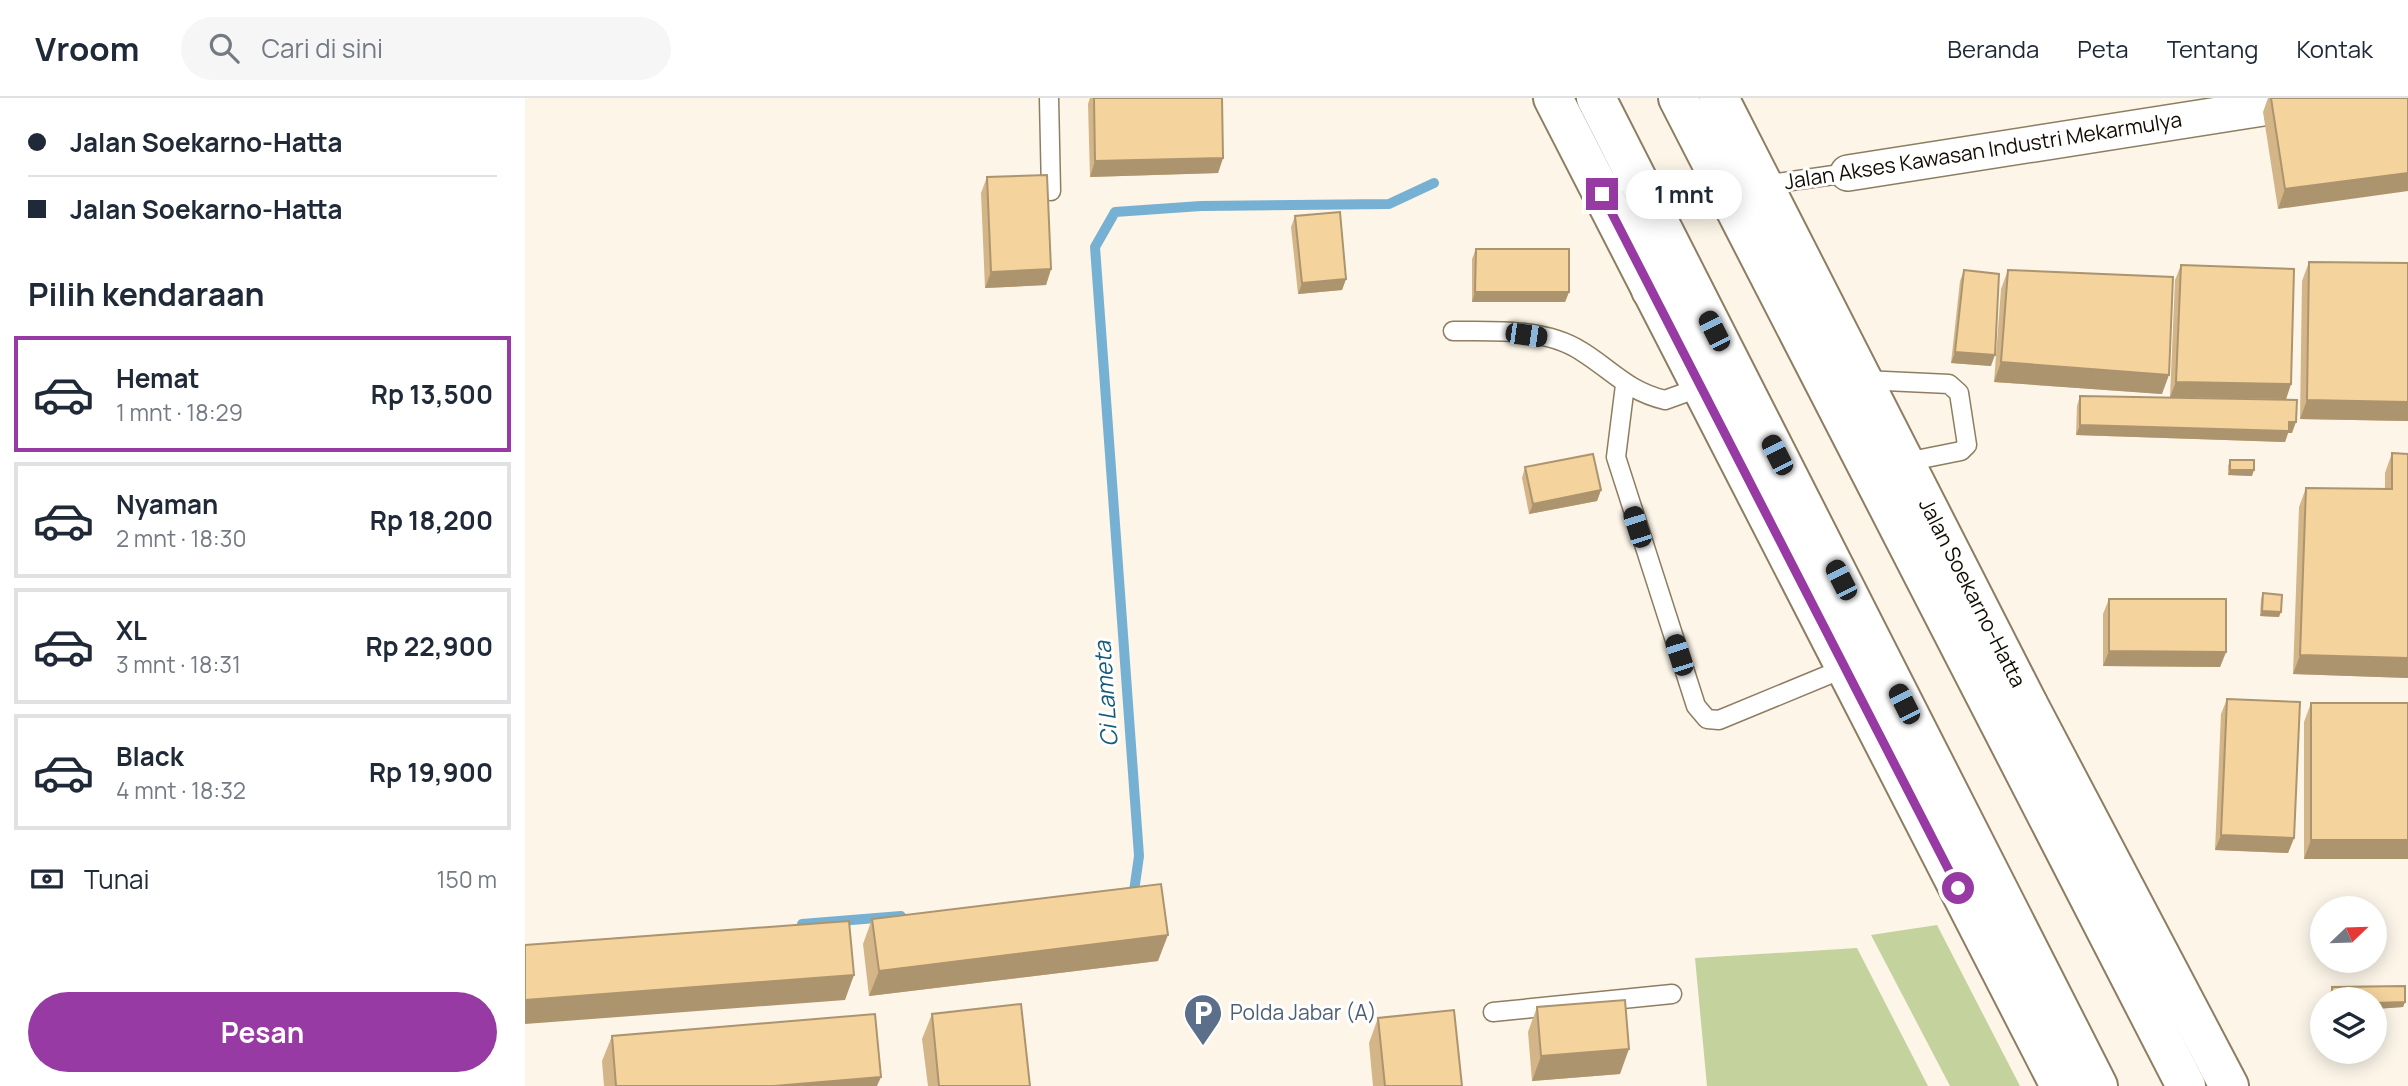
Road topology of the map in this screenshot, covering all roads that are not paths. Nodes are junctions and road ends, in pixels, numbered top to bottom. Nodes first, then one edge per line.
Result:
1 (1049, 98) edge
2 (1553, 98) edge
3 (1596, 98) edge
4 (1678, 98) edge
5 (1719, 98) edge
6 (2327, 98) edge
7 (1847, 173) joint
8 (1639, 181) junction
9 (1763, 186) junction
10 (1051, 191) edge
11 (1651, 290) junction
12 (1453, 331) dead end
13 (1863, 380) junction
14 (1625, 385) junction
15 (1701, 387) junction
16 (1906, 462) junction
17 (1845, 667) junction
18 (2028, 704) junction
19 (2052, 827) junction
20 (1671, 994) dead end
21 (1493, 1012) dead end
22 (2060, 1086) edge
23 (2098, 1086) edge
24 (2186, 1086) edge
25 (2229, 1086) edge

1 - 10 lane
2 - 11 main road
3 - 8 main road
4 - 19 main road, Jalan Soekarno-Hatta
5 - 9 main road, Jalan Soekarno-Hatta
6 - 7 street, Jalan Akses Kawasan Industri Mekarmulya
7 - 9 lane, Jalan Akses Kawasan Industri Mekarmulya
8 - 11 main road
8 - 23 main road
9 - 13 main road, Jalan Soekarno-Hatta
11 - 15 main road
12 - 14 lane
13 - 16 main road, Jalan Soekarno-Hatta
13 - 16 lane
14 - 15 lane
14 - 17 lane
15 - 17 main road
16 - 18 main road, Jalan Soekarno-Hatta
17 - 22 main road
18 - 19 main road
18 - 25 main road, Jalan Soekarno-Hatta
19 - 24 main road, Jalan Soekarno-Hatta
20 - 21 lane

